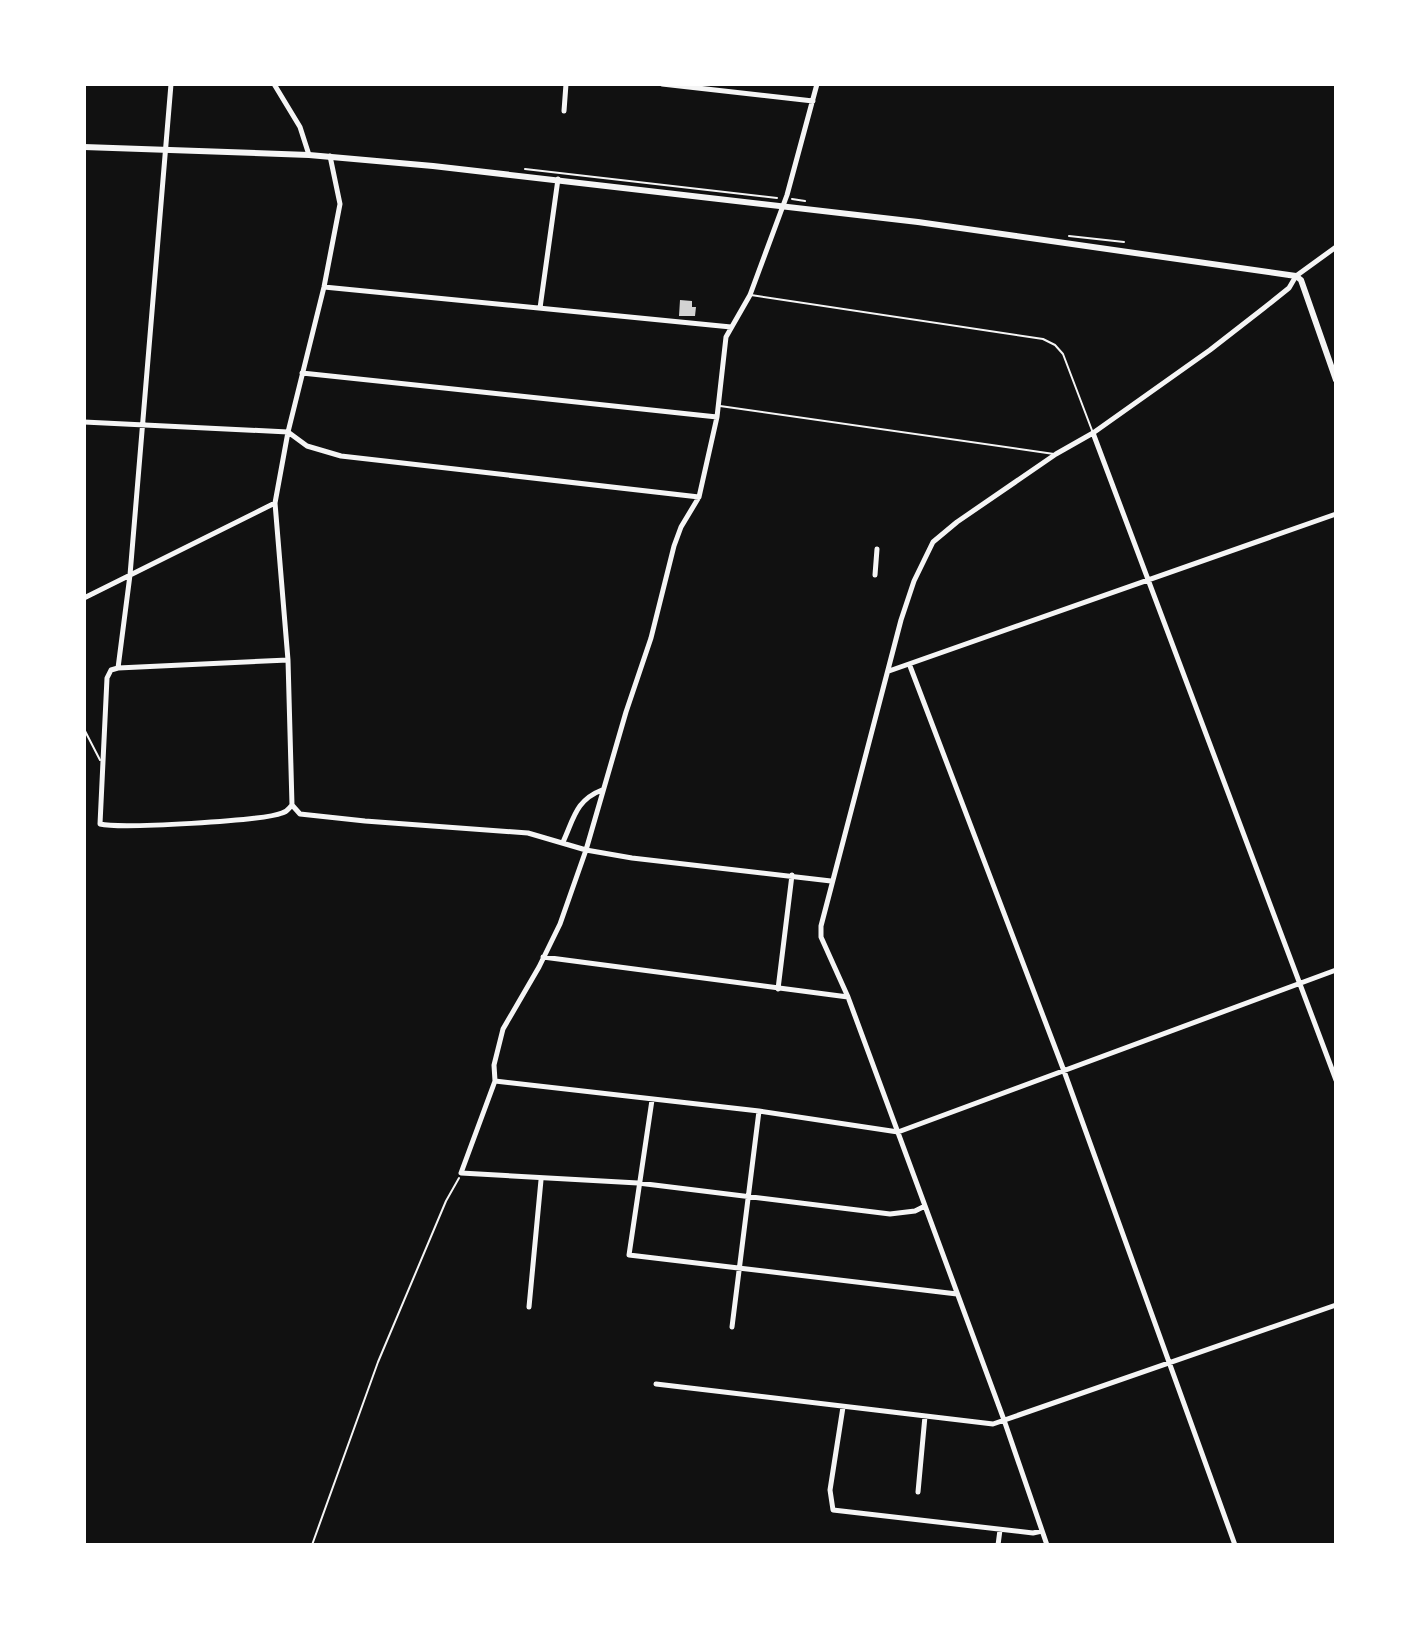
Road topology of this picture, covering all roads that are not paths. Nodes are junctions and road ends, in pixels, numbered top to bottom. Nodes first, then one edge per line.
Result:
1 (171, 84) edge
2 (274, 84) edge
3 (566, 84) edge
4 (662, 84) edge
5 (817, 84) edge
6 (813, 101) junction
7 (564, 111) dead end
8 (84, 147) edge
9 (165, 150) junction
10 (309, 155) junction
11 (330, 156) junction
12 (558, 179) junction
13 (783, 206) junction
14 (1336, 247) edge
15 (1296, 276) junction
16 (324, 287) junction
17 (750, 295) junction
18 (540, 308) junction
19 (731, 327) junction
20 (302, 373) junction
21 (1336, 380) edge
22 (717, 405) junction
23 (717, 417) junction
24 (84, 422) edge
25 (144, 424) junction
26 (288, 432) junction
27 (1093, 433) junction
28 (1056, 454) junction
29 (699, 497) junction
30 (275, 503) junction
31 (1336, 514) edge
32 (877, 549) dead end
33 (130, 575) junction
34 (875, 575) dead end
35 (1146, 580) junction
36 (84, 598) edge
37 (288, 660) junction
38 (910, 666) junction
39 (118, 668) junction
40 (889, 671) junction
41 (84, 729) edge
42 (103, 766) junction
43 (603, 789) junction
44 (292, 805) junction
45 (563, 842) junction
46 (586, 850) junction
47 (792, 875) junction
48 (831, 881) junction
49 (543, 957) junction
50 (1336, 970) edge
51 (1299, 984) junction
52 (778, 989) junction
53 (848, 997) junction
54 (1064, 1071) junction
55 (1336, 1080) edge
56 (495, 1081) junction
57 (652, 1100) junction
58 (759, 1111) junction
59 (898, 1132) junction
60 (541, 1180) junction
61 (638, 1183) junction
62 (750, 1197) junction
63 (925, 1206) junction
64 (740, 1268) junction
65 (957, 1294) junction
66 (1336, 1305) edge
67 (529, 1307) dead end
68 (732, 1327) dead end
69 (1170, 1364) junction
70 (656, 1384) dead end
71 (843, 1406) junction
72 (925, 1416) junction
73 (1004, 1420) junction
74 (918, 1492) dead end
75 (1000, 1530) junction
76 (1042, 1531) junction
77 (998, 1545) edge
78 (1047, 1545) edge
79 (1235, 1545) edge

1 - 9 street
2 - 10 street
3 - 7 street
4 - 6 street
5 - 6 street
6 - 13 street
8 - 9 street
9 - 10 street
9 - 25 street
10 - 11 street
11 - 12 street
11 - 16 street
12 - 13 street
12 - 18 street
13 - 15 street
13 - 17 street
14 - 15 street
15 - 21 street
15 - 27 street
16 - 18 street
16 - 20 street
17 - 19 street
17 - 27 lane
18 - 19 street
19 - 22 street
20 - 23 street
20 - 26 street
22 - 23 street
22 - 28 lane
23 - 29 street
24 - 25 street
25 - 26 street
25 - 33 street
26 - 29 street
26 - 30 street
27 - 28 street
27 - 35 street
28 - 40 street
29 - 43 street
30 - 33 street
30 - 37 street
31 - 35 street
32 - 34 street
33 - 36 street
33 - 39 street
35 - 38 street
35 - 51 street
37 - 39 street
37 - 44 street
38 - 40 street
38 - 54 street
39 - 42 street
40 - 48 street
41 - 42 lane
42 - 44 street
43 - 45 street
43 - 46 street
44 - 45 street
45 - 46 street
46 - 47 street
46 - 49 street
47 - 48 street
47 - 52 street
48 - 53 street
49 - 52 street
49 - 56 street
50 - 51 street
51 - 54 street
51 - 55 street
52 - 53 street
53 - 59 street
54 - 59 street
54 - 69 street
56 - 57 street
56 - 60 street
57 - 58 street
57 - 61 street
58 - 59 street
58 - 62 street
59 - 63 street
60 - 61 street
60 - 67 street
61 - 62 street
61 - 64 street
62 - 63 street
62 - 64 street
63 - 65 street
64 - 65 street
64 - 68 street
65 - 73 street
66 - 69 street
69 - 73 street
69 - 79 street
70 - 71 street
71 - 72 street
71 - 75 street
72 - 73 street
72 - 74 street
73 - 76 street
75 - 76 street
75 - 77 street
76 - 78 street

